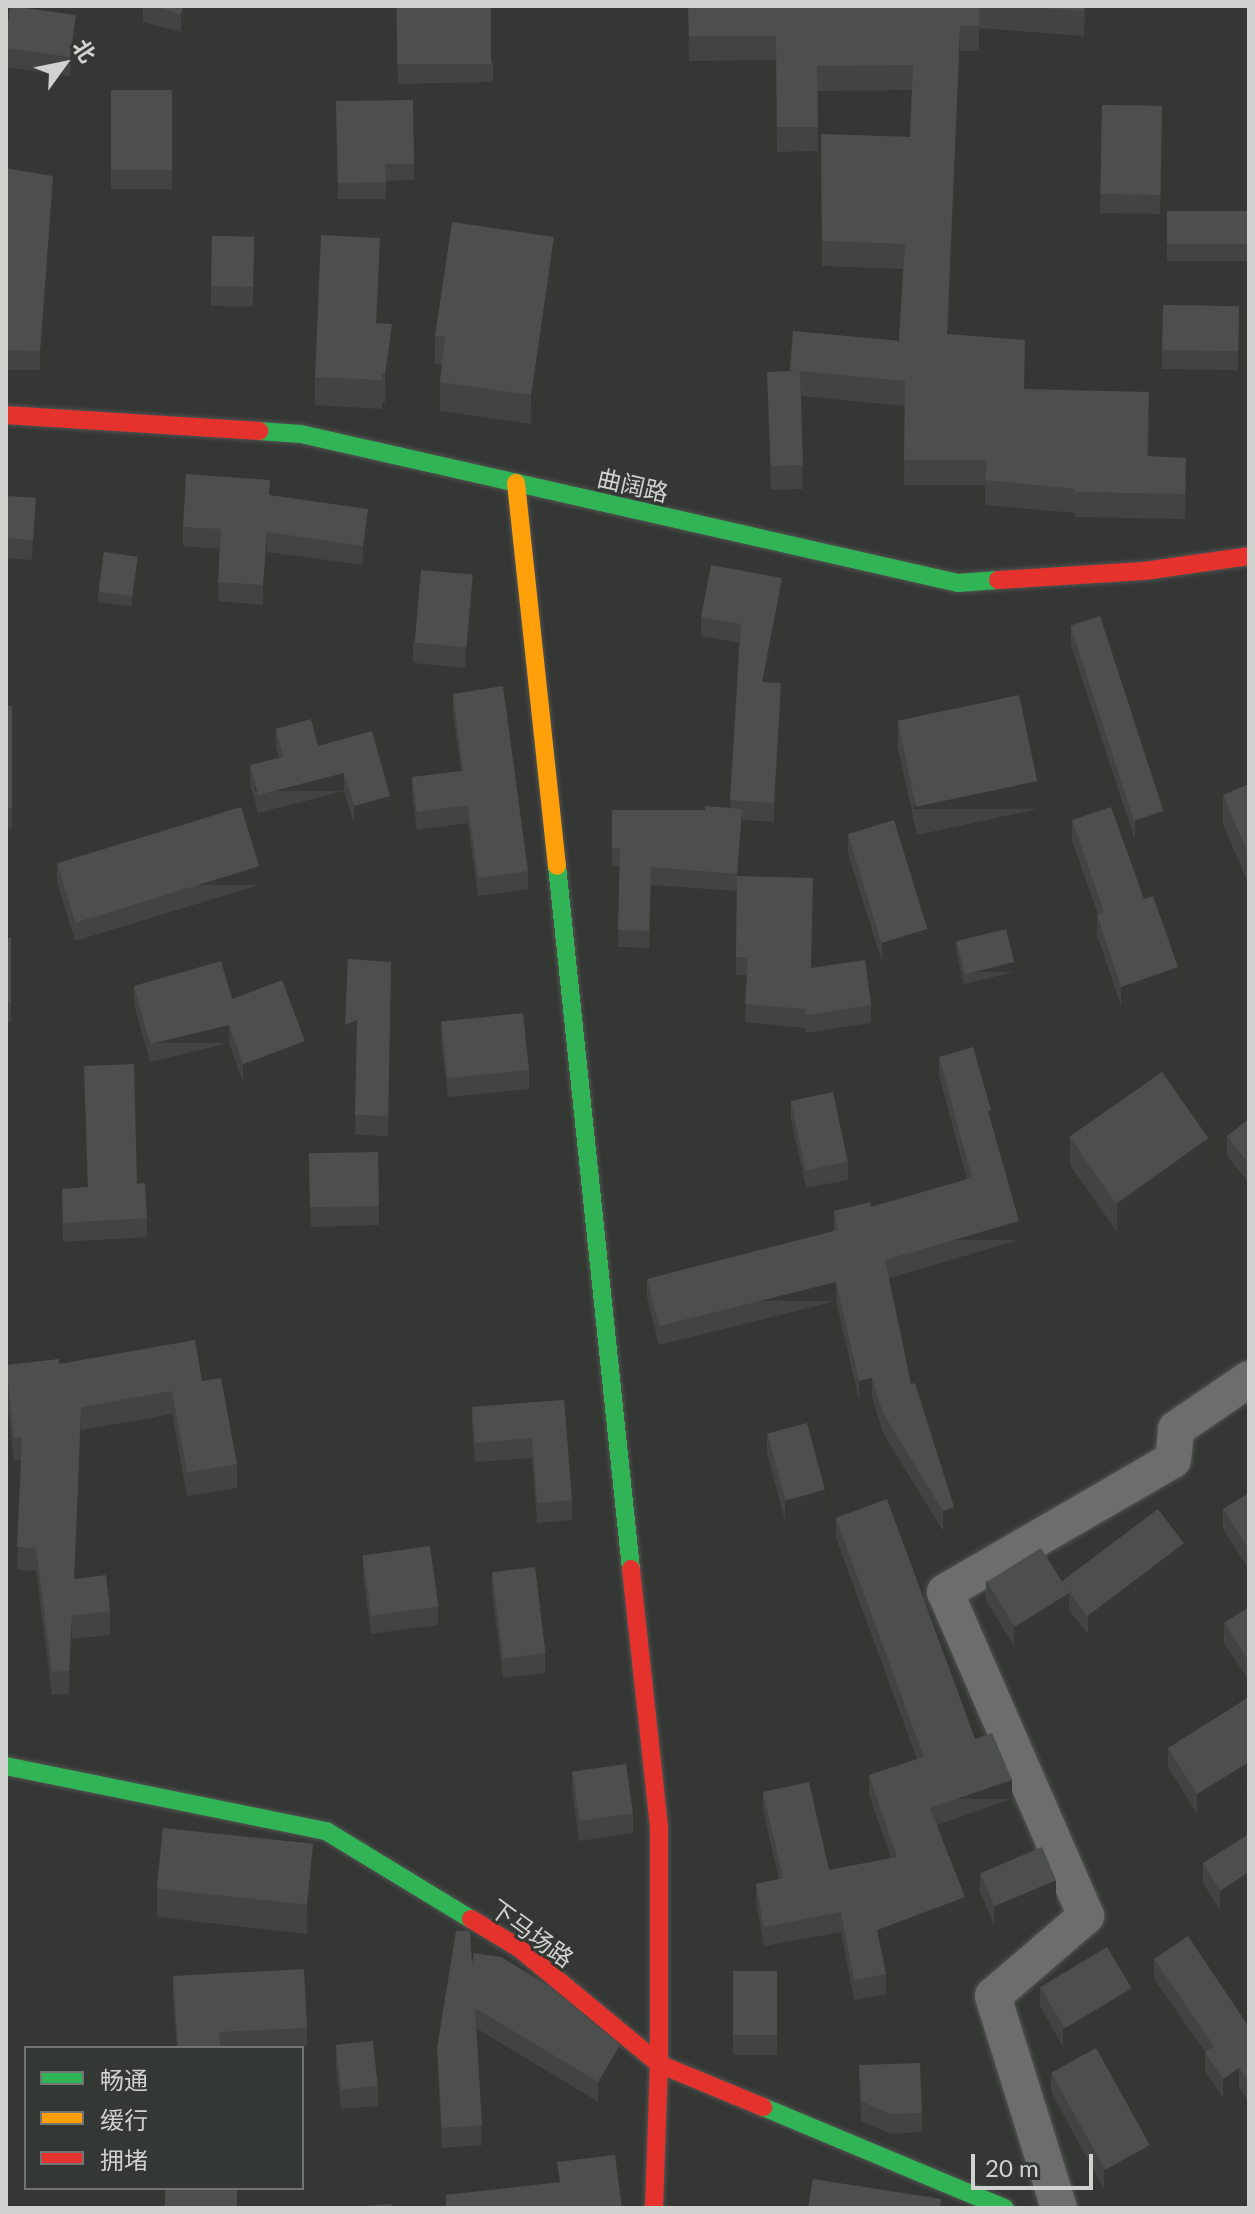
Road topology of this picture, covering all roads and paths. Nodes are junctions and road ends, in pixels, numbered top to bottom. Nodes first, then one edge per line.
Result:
1 (6, 415) edge
2 (516, 483) junction
3 (1249, 556) edge
4 (1249, 1379) edge
5 (6, 1766) edge
6 (659, 2064) junction
7 (654, 2208) edge
8 (1005, 2208) edge
9 (1059, 2208) edge

1 - 2 street, 曲阔路
2 - 3 street, 曲阔路
2 - 6 street
4 - 9 street
5 - 6 street, 下马场路
6 - 7 street
6 - 8 street, 下马场路

